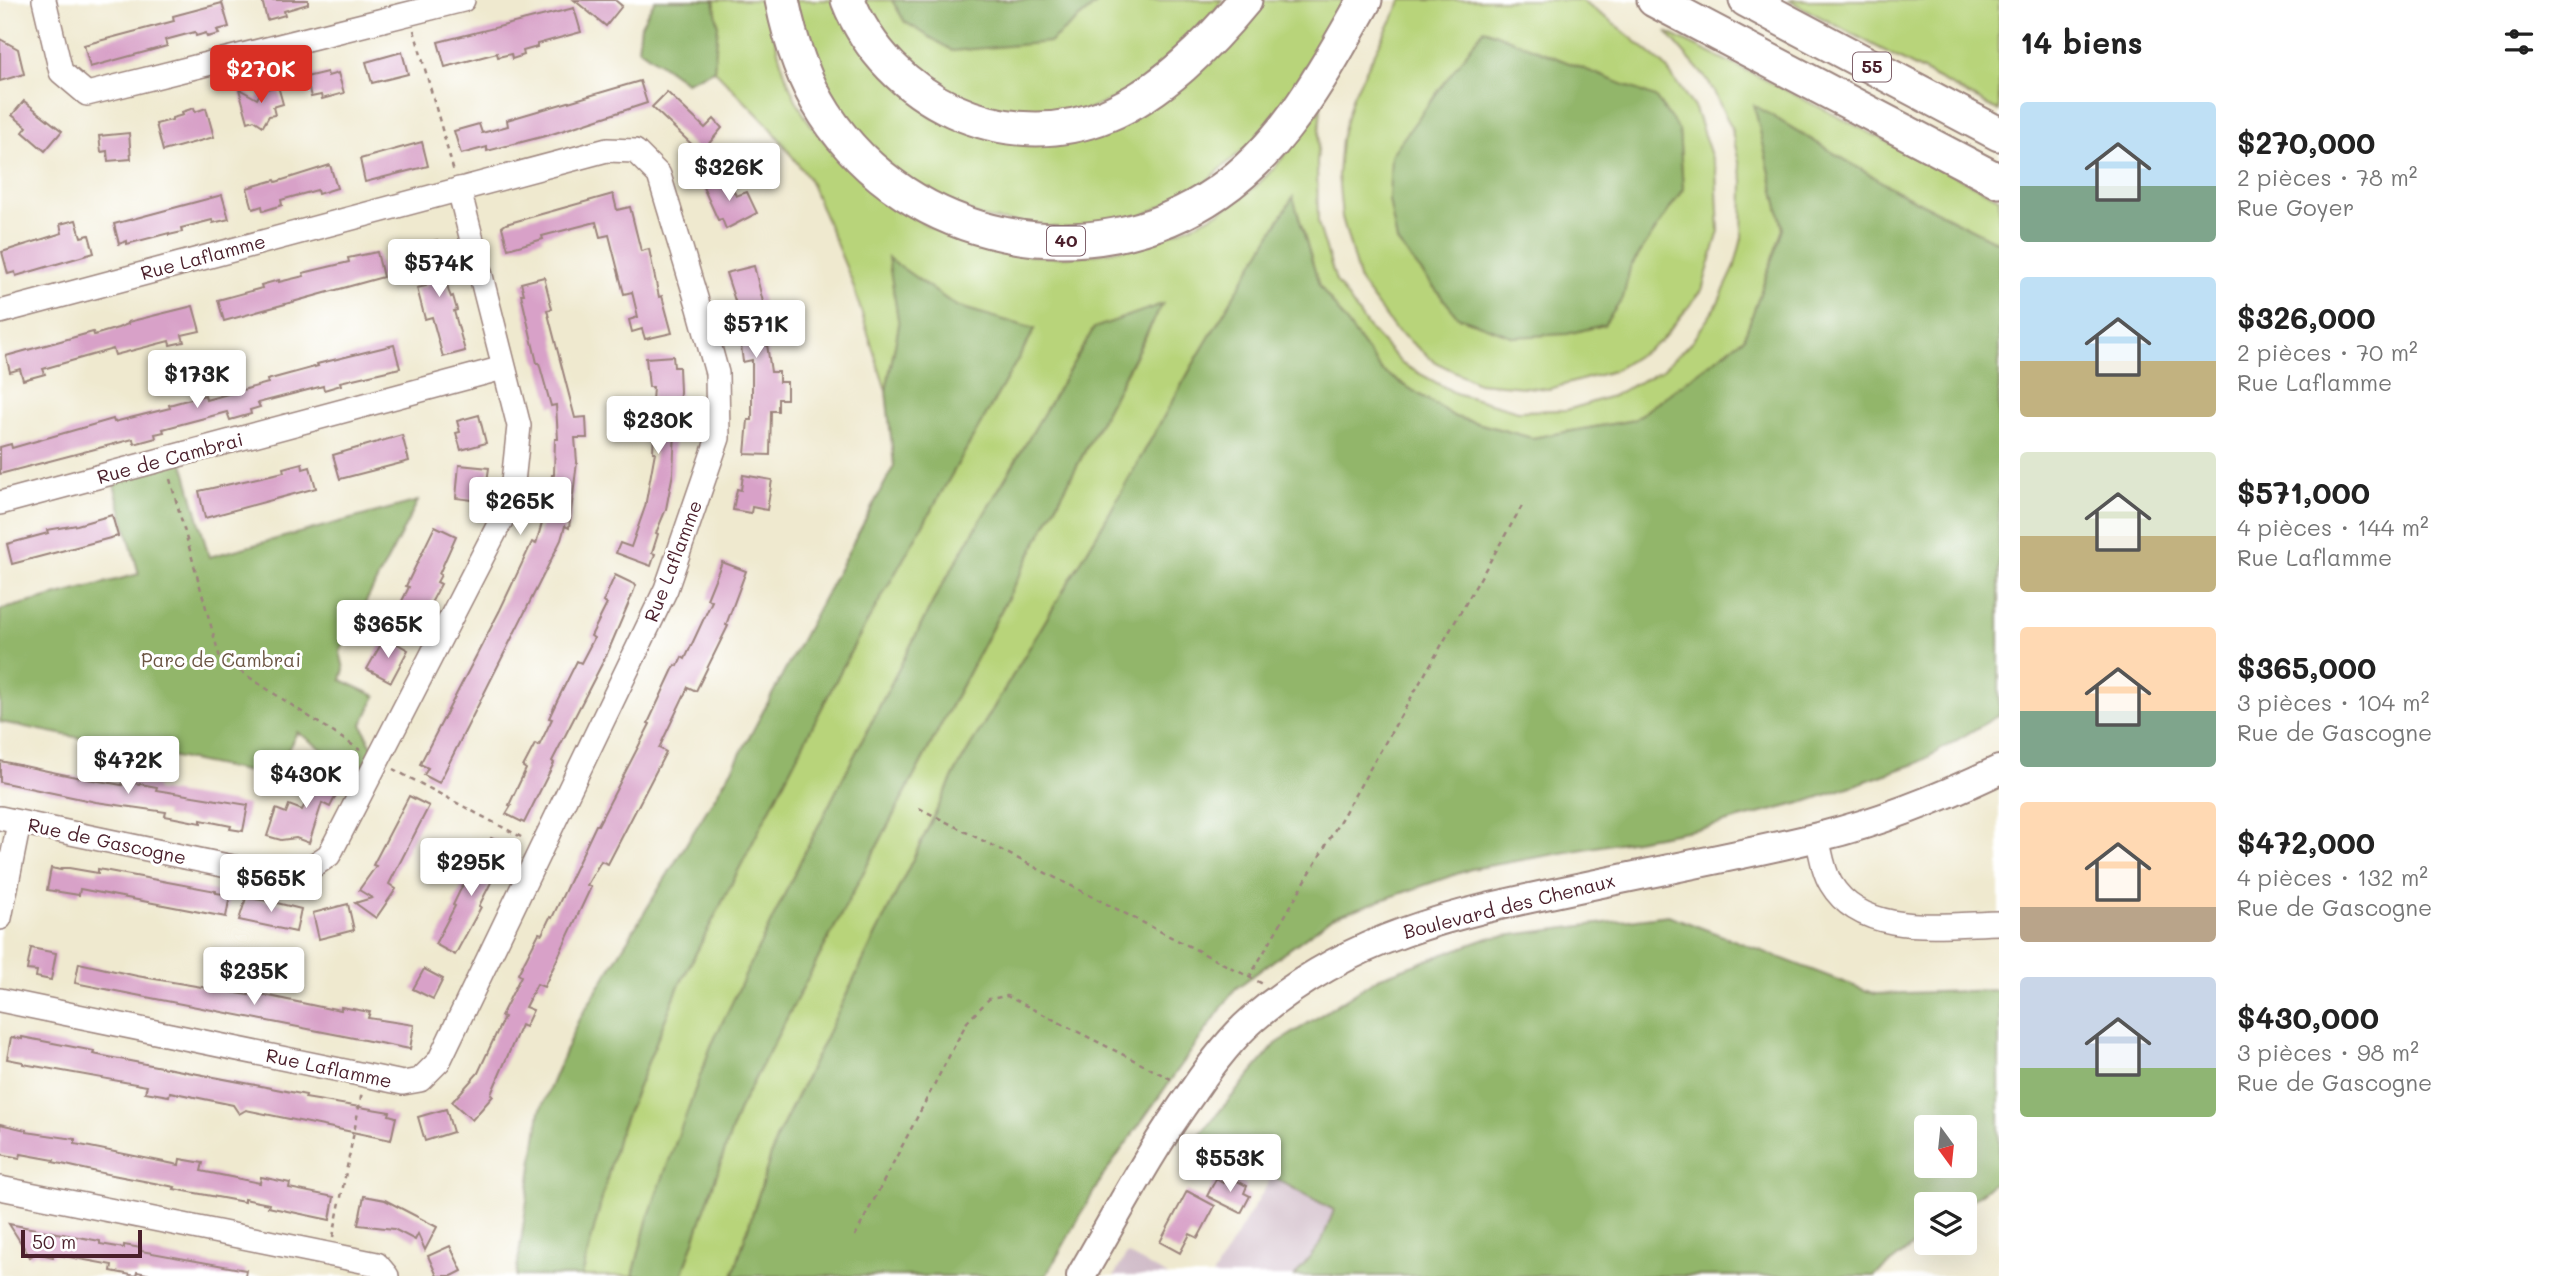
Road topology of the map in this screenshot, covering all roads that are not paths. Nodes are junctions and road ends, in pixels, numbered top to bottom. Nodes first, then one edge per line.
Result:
1 (44, 0) edge
2 (463, 0) edge
3 (782, 0) edge
4 (848, 0) edge
5 (1245, 0) edge
6 (1365, 0) edge
7 (1654, 0) edge
8 (1746, 0) edge
9 (408, 6) edge
10 (1999, 134) edge
11 (1999, 181) edge
12 (459, 189) junction
13 (0, 312) edge
14 (503, 368) junction
15 (0, 503) edge
16 (1999, 770) edge
17 (9, 821) edge
18 (1817, 837) junction
19 (0, 918) edge
20 (1999, 923) edge
21 (0, 1000) edge
22 (0, 1188) edge
23 (387, 1276) edge
24 (1081, 1276) edge

1 - 9 street
2 - 9 street
3 - 6 highway, 40
4 - 5 highway
7 - 11 highway
8 - 10 highway, 55
12 - 13 street, Rue Laflamme
12 - 14 street, Rue de Gascogne
12 - 21 street, Rue Laflamme
14 - 15 street, Rue de Cambrai
14 - 17 street, Rue de Gascogne
16 - 18 main road, Boulevard des Chenaux
17 - 19 street
18 - 20 street
18 - 24 main road, Boulevard des Chenaux
22 - 23 street

